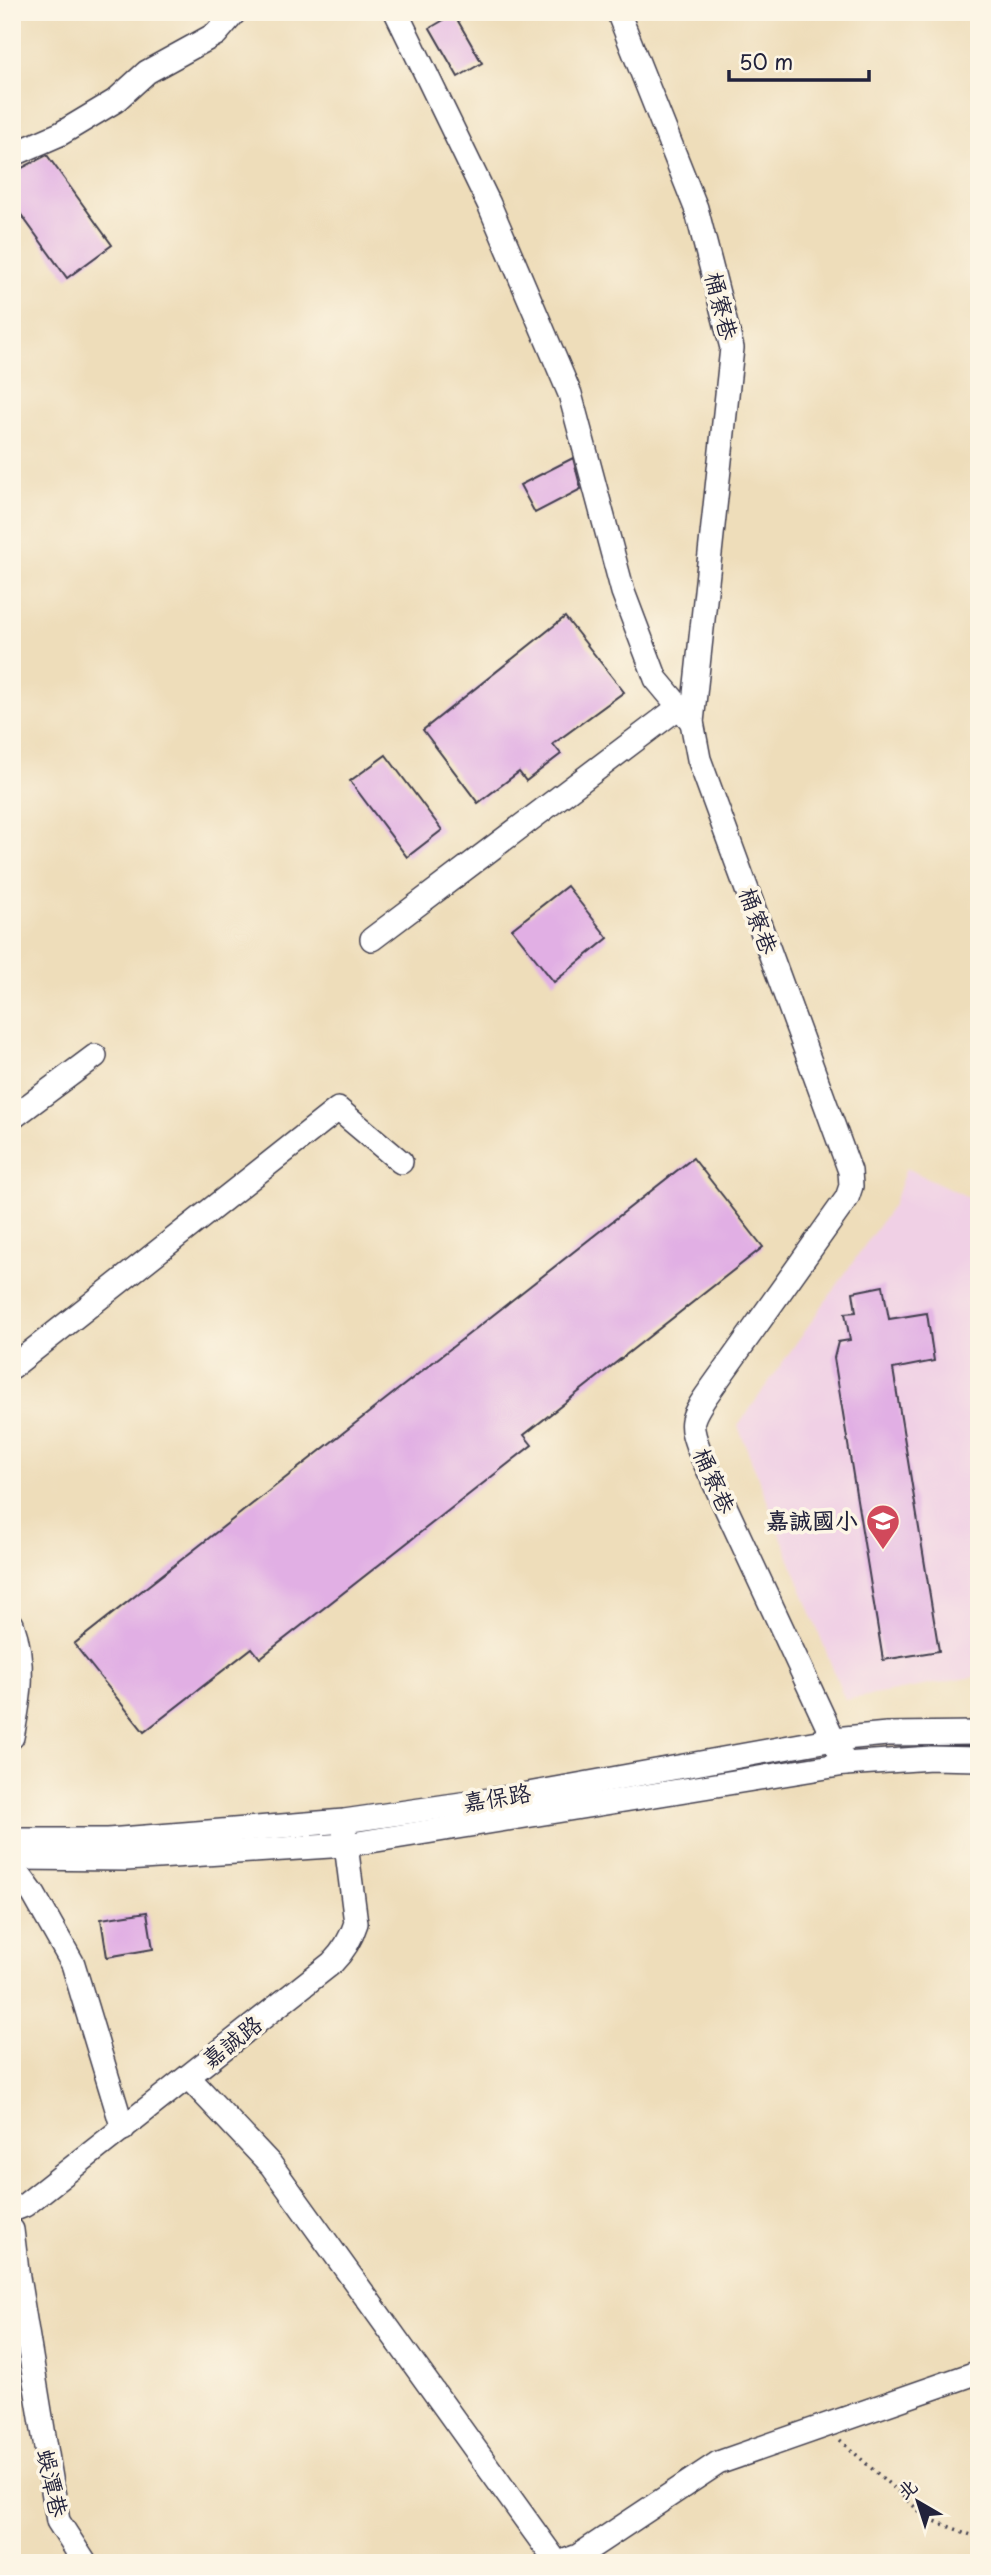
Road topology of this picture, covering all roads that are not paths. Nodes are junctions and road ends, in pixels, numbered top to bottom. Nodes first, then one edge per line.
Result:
1 (235, 12) edge
2 (396, 12) edge
3 (618, 12) edge
4 (12, 155) edge
5 (686, 715) junction
6 (372, 939) dead end
7 (95, 1056) dead end
8 (12, 1118) edge
9 (401, 1162) dead end
10 (12, 1367) edge
11 (12, 1625) edge
12 (979, 1733) edge
13 (12, 1737) edge
14 (834, 1739) junction
15 (979, 1759) edge
16 (845, 1764) junction
17 (344, 1821) junction
18 (12, 1840) edge
19 (346, 1845) junction
20 (12, 1858) edge
21 (12, 1865) edge
22 (188, 2077) junction
23 (123, 2129) junction
24 (12, 2210) edge
25 (12, 2230) edge
26 (979, 2372) edge
27 (85, 2563) edge
28 (558, 2563) edge

1 - 4 street
2 - 5 street
3 - 5 street, 桶寮巷
5 - 6 street
5 - 14 street, 桶寮巷
7 - 8 street
9 - 10 street
11 - 13 street
12 - 14 street, 嘉保路
14 - 16 street, 桶寮巷
14 - 17 street, 嘉保路
15 - 16 street, 嘉保路
16 - 19 street, 嘉保路
17 - 18 street, 嘉保路
17 - 19 street, 嘉誠路
19 - 20 street, 嘉保路
19 - 22 street, 嘉誠路
21 - 23 street
22 - 23 street, 嘉誠路
22 - 28 street
23 - 24 street, 嘉誠路
25 - 27 street, 蜈潭巷
26 - 28 street

